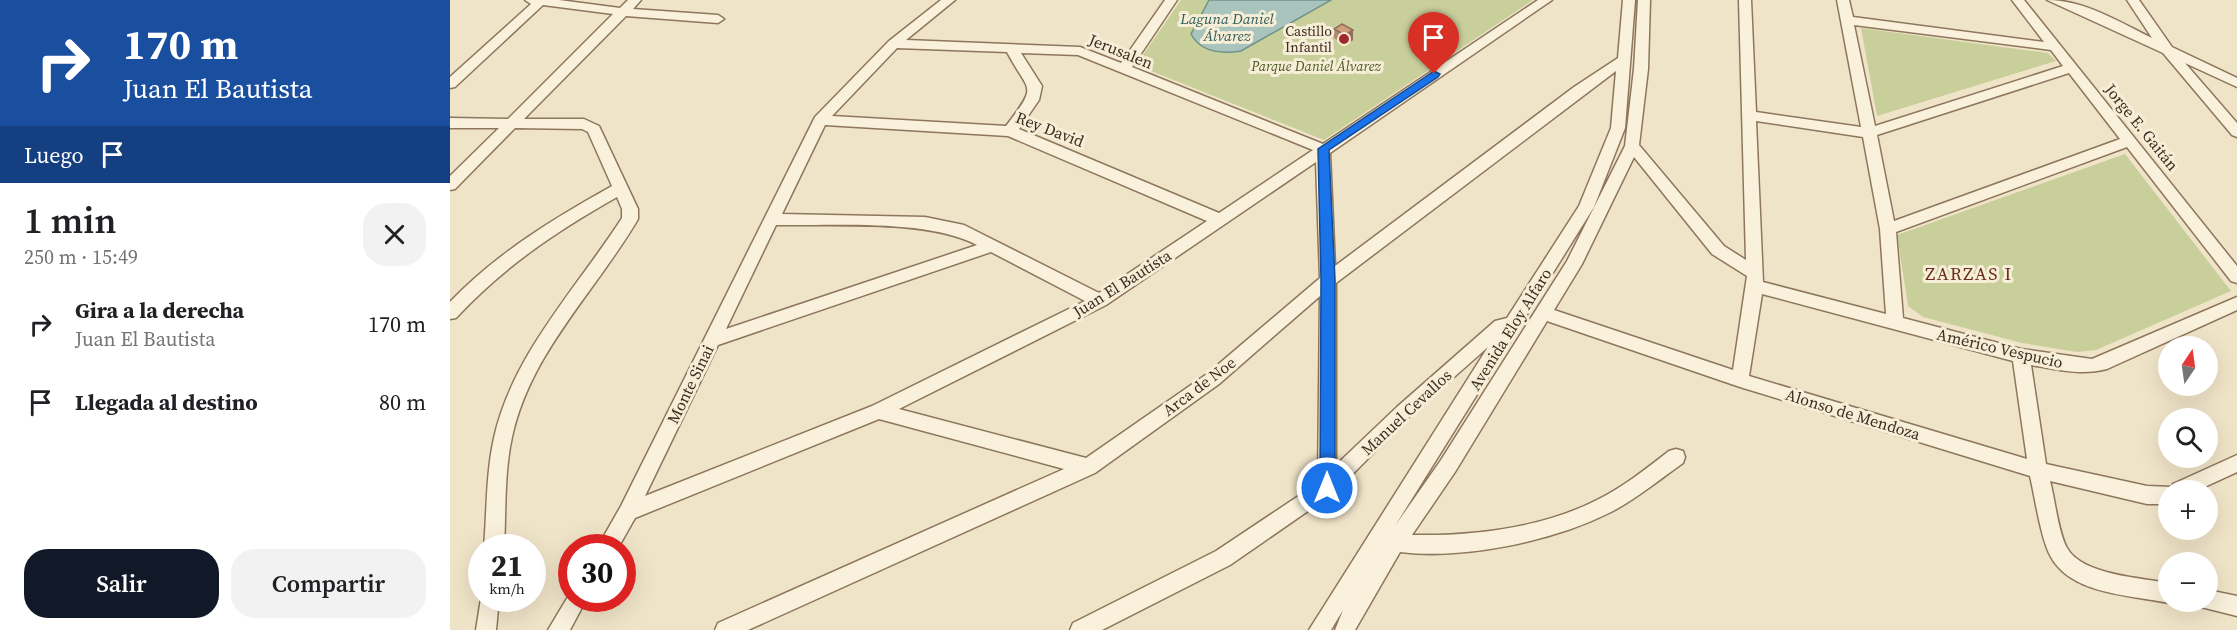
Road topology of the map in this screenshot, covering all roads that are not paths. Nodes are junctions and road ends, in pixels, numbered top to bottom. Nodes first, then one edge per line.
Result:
1 (635, 0) edge
2 (949, 0) edge
3 (1171, 0) edge
4 (1546, 0) edge
5 (1618, 0) edge
6 (1629, 0) edge
7 (1644, 0) edge
8 (1745, 0) edge
9 (1843, 0) edge
10 (2019, 0) edge
11 (2053, 0) edge
12 (2133, 0) edge
13 (538, 1) edge
14 (623, 12) junction
15 (1627, 14) junction
16 (718, 18) dead end
17 (1847, 20) junction
18 (1642, 34) junction
19 (894, 44) junction
20 (2164, 46) junction
21 (2055, 47) junction
22 (1012, 48) junction
23 (1623, 60) junction
24 (2071, 68) junction
25 (1124, 69) junction
26 (2237, 83) edge
27 (450, 84) edge
28 (1750, 116) junction
29 (820, 120) junction
30 (514, 122) junction
31 (450, 123) edge
32 (1010, 130) junction
33 (2237, 132) edge
34 (1869, 133) junction
35 (2130, 141) junction
36 (1632, 146) junction
37 (1323, 149) junction
38 (450, 185) edge
39 (619, 189) junction
40 (770, 219) junction
41 (1220, 220) junction
42 (1888, 229) junction
43 (991, 246) junction
44 (2237, 277) edge
45 (1328, 280) junction
46 (1755, 280) junction
47 (1100, 301) junction
48 (2237, 303) edge
49 (450, 313) edge
50 (1542, 313) junction
51 (1895, 322) junction
52 (1523, 327) junction
53 (711, 341) junction
54 (2021, 356) junction
55 (1740, 380) junction
56 (878, 411) junction
57 (1676, 457) dead end
58 (2237, 463) edge
59 (1088, 467) junction
60 (2038, 470) junction
61 (2201, 480) edge
62 (1327, 488) junction
63 (2158, 495) edge
64 (628, 512) junction
65 (495, 534) edge
66 (615, 534) edge
67 (1386, 541) junction
68 (2158, 591) edge
69 (2218, 602) edge
70 (2237, 606) edge
71 (488, 612) edge
72 (569, 612) edge
73 (486, 630) edge
74 (558, 630) edge
75 (725, 630) edge
76 (1080, 630) edge
77 (1319, 630) edge
78 (1345, 630) edge

1 - 14 street
2 - 19 street, Monte Sinai
3 - 25 street
4 - 37 street, Juan El Bautista
5 - 15 street
6 - 15 street, Avenida Eloy Alfaro
7 - 18 street, Avenida Eloy Alfaro
8 - 28 street
9 - 17 street
10 - 21 street, Jorge E. Gaitán
11 - 20 street
12 - 20 street
13 - 14 street
13 - 27 street
14 - 16 street
14 - 30 street
15 - 18 street
15 - 23 street, Avenida Eloy Alfaro
17 - 21 street
17 - 34 street
18 - 36 street, Avenida Eloy Alfaro
19 - 22 street, Jerusalen
19 - 29 street, Monte Sinai
20 - 26 street
20 - 33 street
21 - 24 street, Jorge E. Gaitán
22 - 25 street, Jerusalen
22 - 32 street
23 - 45 street, Arca de Noe
23 - 52 street, Avenida Eloy Alfaro
24 - 34 street
24 - 35 street, Jorge E. Gaitán
25 - 37 street, Jerusalen
28 - 34 street
28 - 46 street
29 - 32 street, Rey David
29 - 40 street, Monte Sinai
30 - 31 street
30 - 38 street
30 - 39 street
32 - 41 street, Rey David
34 - 42 street
35 - 42 street
35 - 44 street, Jorge E. Gaitán
36 - 46 street, Américo Vespucio
36 - 50 street, Avenida Eloy Alfaro
37 - 41 street, Juan El Bautista
37 - 45 street
39 - 49 street
39 - 65 street
40 - 43 street
40 - 53 street, Monte Sinai
41 - 47 street, Juan El Bautista
42 - 51 street
43 - 47 street
43 - 53 street
45 - 59 street, Arca de Noe
45 - 62 street
46 - 51 street, Américo Vespucio
46 - 55 street
47 - 56 street, Juan El Bautista
48 - 54 street, Américo Vespucio
50 - 52 street, Avenida Eloy Alfaro
50 - 55 street, Alonso de Mendoza
51 - 54 street, Américo Vespucio
52 - 62 street, Manuel Cevallos
52 - 67 street, Avenida Eloy Alfaro
53 - 64 street, Monte Sinai
54 - 60 street
55 - 60 street, Alonso de Mendoza
56 - 59 street
56 - 64 street, Juan El Bautista
57 - 67 street
58 - 61 street
59 - 75 street, Arca de Noe
60 - 63 street, Alonso de Mendoza
60 - 68 street
62 - 76 street, Manuel Cevallos
64 - 66 street, Monte Sinai
67 - 77 street, Avenida Eloy Alfaro
67 - 78 street, Avenida Eloy Alfaro
69 - 70 street
71 - 73 street
72 - 74 street

